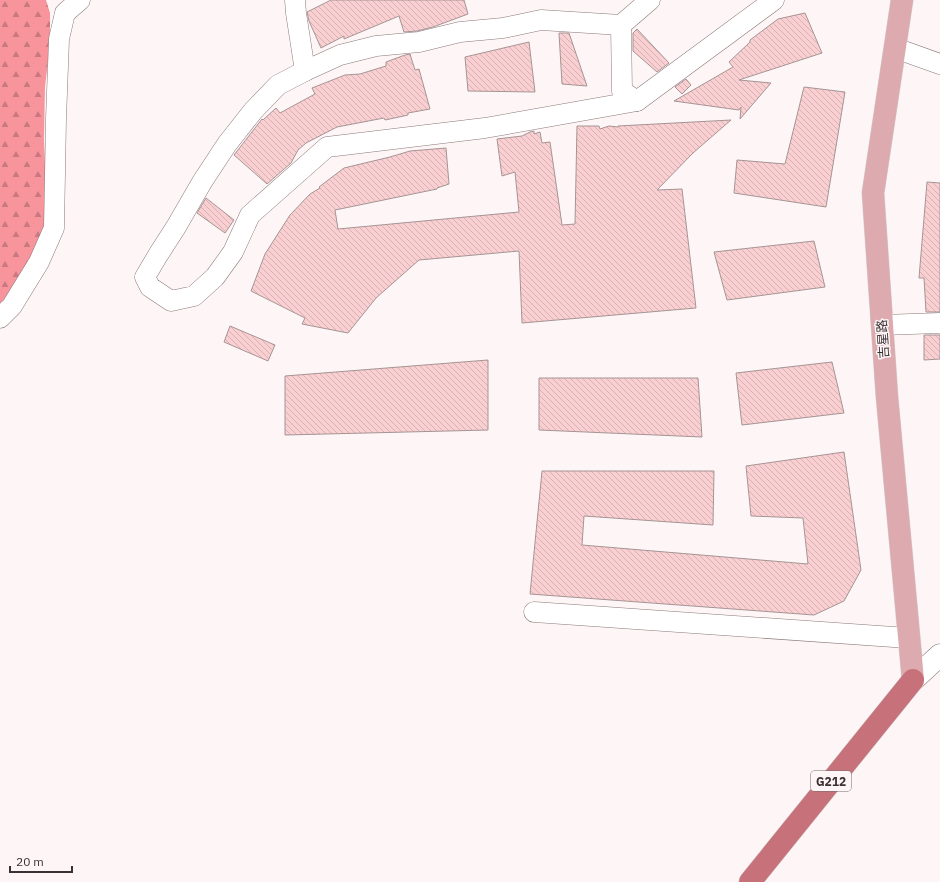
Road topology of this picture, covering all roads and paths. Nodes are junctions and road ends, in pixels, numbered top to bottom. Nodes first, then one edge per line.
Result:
1 (80, 0) edge
2 (295, 0) edge
3 (650, 0) edge
4 (774, 0) edge
5 (902, 0) edge
6 (621, 25) junction
7 (895, 48) junction
8 (940, 64) edge
9 (305, 71) junction
10 (637, 102) junction
11 (0, 318) edge
12 (940, 323) edge
13 (882, 325) junction
14 (534, 612) dead end
15 (908, 638) junction
16 (940, 655) edge
17 (912, 680) junction
18 (750, 882) edge

1 - 11 street
2 - 9 street
3 - 6 street
4 - 10 street
5 - 7 main road, 吉星路
6 - 9 street
6 - 10 street
7 - 8 street
7 - 13 main road, 吉星路
9 - 10 street
12 - 13 street
13 - 15 main road, 吉星路
14 - 15 street
15 - 17 main road, 吉星路
16 - 17 main road
17 - 18 highway, G212

